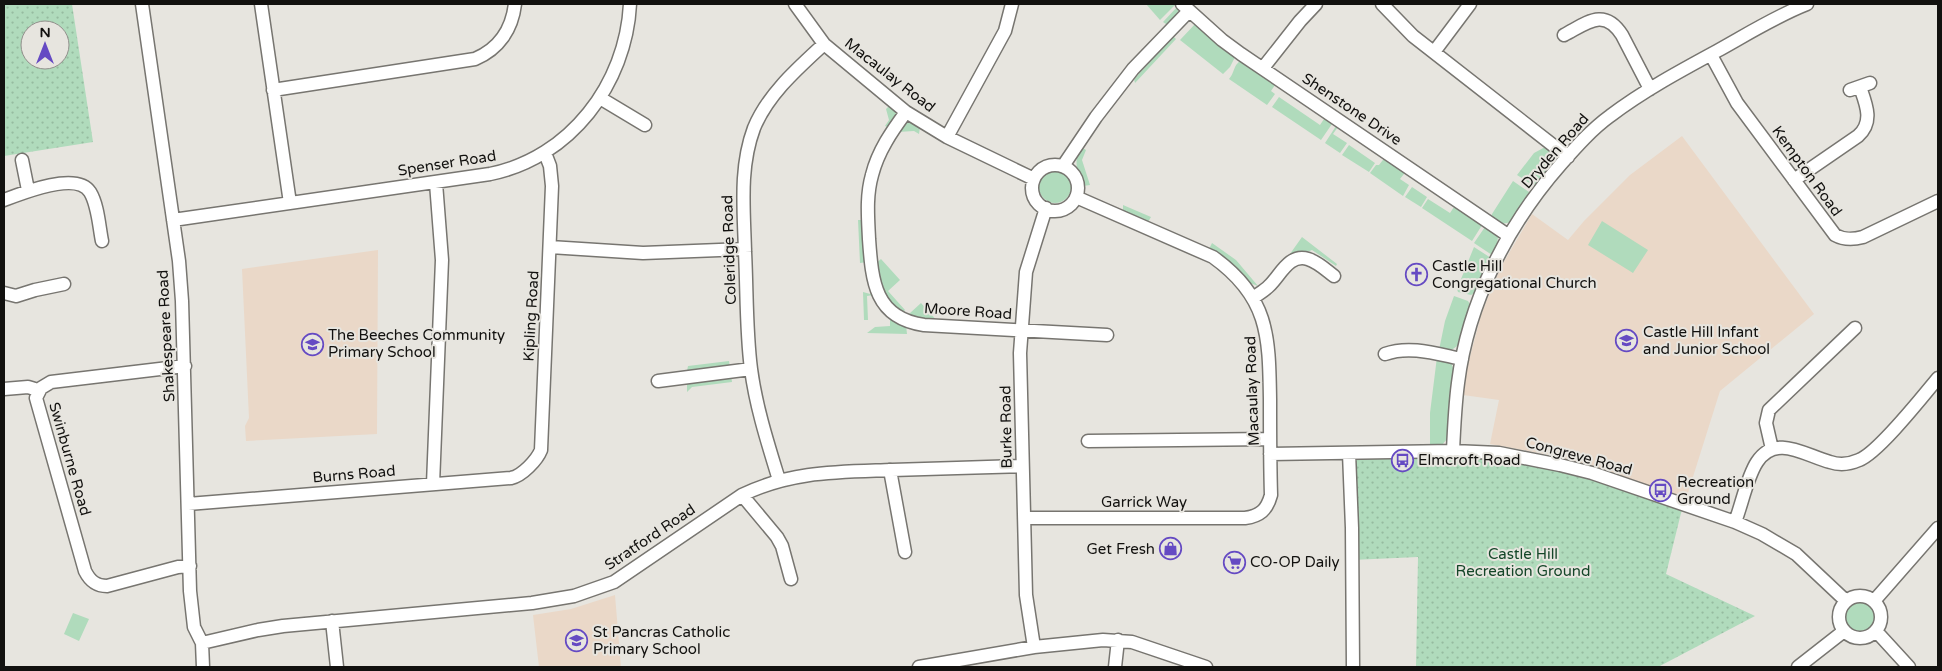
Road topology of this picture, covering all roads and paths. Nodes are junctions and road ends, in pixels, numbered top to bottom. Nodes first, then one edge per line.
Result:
1 (142, 4) edge
2 (261, 4) edge
3 (515, 4) edge
4 (630, 4) edge
5 (795, 4) edge
6 (1012, 4) edge
7 (1316, 4) edge
8 (1382, 4) edge
9 (1470, 4) edge
10 (1807, 4) edge
11 (1185, 8) edge
12 (1564, 35) dead end
13 (824, 44) junction
14 (1434, 52) junction
15 (1711, 55) junction
16 (1263, 68) junction
17 (1860, 87) dead end
18 (1650, 89) junction
19 (273, 90) junction
20 (600, 98) junction
21 (906, 112) junction
22 (645, 125) dead end
23 (947, 137) junction
24 (545, 153) junction
25 (1568, 156) junction
26 (22, 160) dead end
27 (1063, 166) junction
28 (1034, 179) junction
29 (1794, 180) junction
30 (436, 183) junction
31 (28, 190) junction
32 (1076, 197) junction
33 (4, 200) edge
34 (1938, 201) edge
35 (290, 204) junction
36 (1046, 208) junction
37 (173, 220) junction
38 (1509, 236) junction
39 (102, 241) dead end
40 (550, 247) junction
41 (745, 249) junction
42 (1334, 276) dead end
43 (64, 284) dead end
44 (4, 293) edge
45 (1253, 298) junction
46 (1855, 328) dead end
47 (1021, 330) junction
48 (1107, 335) dead end
49 (1386, 354) dead end
50 (1462, 359) junction
51 (185, 366) junction
52 (751, 369) junction
53 (1938, 378) edge
54 (658, 380) dead end
55 (4, 388) edge
56 (38, 390) junction
57 (1270, 439) junction
58 (1088, 441) dead end
59 (1772, 449) junction
60 (1453, 451) junction
61 (1349, 453) junction
62 (1270, 454) junction
63 (1022, 466) junction
64 (890, 470) junction
65 (520, 474) joint
66 (779, 480) junction
67 (433, 484) junction
68 (742, 495) junction
69 (188, 504) junction
70 (1263, 512) joint
71 (1024, 518) junction
72 (1736, 522) junction
73 (1938, 528) edge
74 (905, 552) dead end
75 (190, 566) junction
76 (790, 579) dead end
77 (1846, 601) junction
78 (1874, 601) junction
79 (332, 621) junction
80 (1844, 631) junction
81 (1876, 631) junction
82 (1118, 640) junction
83 (202, 643) junction
84 (1034, 647) junction
85 (987, 662) edge
86 (203, 667) edge
87 (337, 667) edge
88 (918, 667) edge
89 (1115, 667) edge
90 (1206, 667) edge
91 (1354, 667) edge
92 (1798, 667) edge
93 (1909, 667) edge

1 - 37 street, Shakespeare Road
2 - 19 street
3 - 19 street
4 - 20 street, Spenser Road
5 - 13 street, Macaulay Road
6 - 23 street
7 - 16 street
8 - 14 street
9 - 14 street
10 - 15 street, Dryden Road
11 - 16 street, Shenstone Drive
11 - 27 street
12 - 18 street
13 - 21 street, Macaulay Road
13 - 41 street, Coleridge Road
14 - 25 street
15 - 18 street, Dryden Road
15 - 29 street, Kempton Road
16 - 38 street, Shenstone Drive
17 - 29 street
18 - 25 street, Dryden Road
19 - 35 street
20 - 22 street
20 - 24 street, Spenser Road
21 - 23 street, Macaulay Road
21 - 47 street, Moore Road
23 - 28 street, Macaulay Road
24 - 30 street, Spenser Road
24 - 40 street, Kipling Road
25 - 38 street, Dryden Road
26 - 31 street
27 - 28 street
27 - 32 street
28 - 36 street
29 - 34 street, Kempton Road
30 - 35 street, Spenser Road
30 - 67 street
31 - 33 street
31 - 39 street
32 - 36 street
32 - 45 street, Macaulay Road
35 - 37 street, Spenser Road
36 - 47 street, Burke Road
37 - 51 street, Shakespeare Road
38 - 50 street, Dryden Road
40 - 41 street
40 - 65 street, Kipling Road
41 - 52 street, Coleridge Road
42 - 45 street
43 - 44 street
45 - 57 street, Macaulay Road
46 - 59 street
47 - 48 street, Moore Road
47 - 63 street, Burke Road
49 - 50 street
50 - 60 street, Dryden Road
51 - 56 street, Swinburne Road
51 - 69 street, Shakespeare Road
52 - 54 street
52 - 66 street, Coleridge Road
53 - 59 street
55 - 56 street
56 - 75 street, Swinburne Road
57 - 58 street
57 - 62 street, Macaulay Road
59 - 72 street
60 - 61 street, Congreve Road
60 - 72 street, Congreve Road
61 - 62 street, Congreve Road
61 - 91 street
62 - 70 street, Macaulay Road
63 - 64 street, Stratford Road
63 - 71 street, Burke Road
64 - 66 street, Stratford Road
64 - 74 street
65 - 67 street, Burns Road
66 - 68 street, Stratford Road
67 - 69 street, Burns Road
68 - 76 street
68 - 79 street, Stratford Road
69 - 75 street, Shakespeare Road
70 - 71 street, Garrick Way
71 - 84 street, Burke Road
72 - 77 street, Congreve Road
73 - 78 street
75 - 83 street, Shakespeare Road
77 - 78 street
77 - 80 street
78 - 81 street
79 - 83 street, Stratford Road
79 - 87 street
80 - 81 street
80 - 92 street
81 - 93 street
82 - 84 street
82 - 89 street
82 - 90 street
83 - 86 street, Shakespeare Road
84 - 85 street
85 - 88 street

